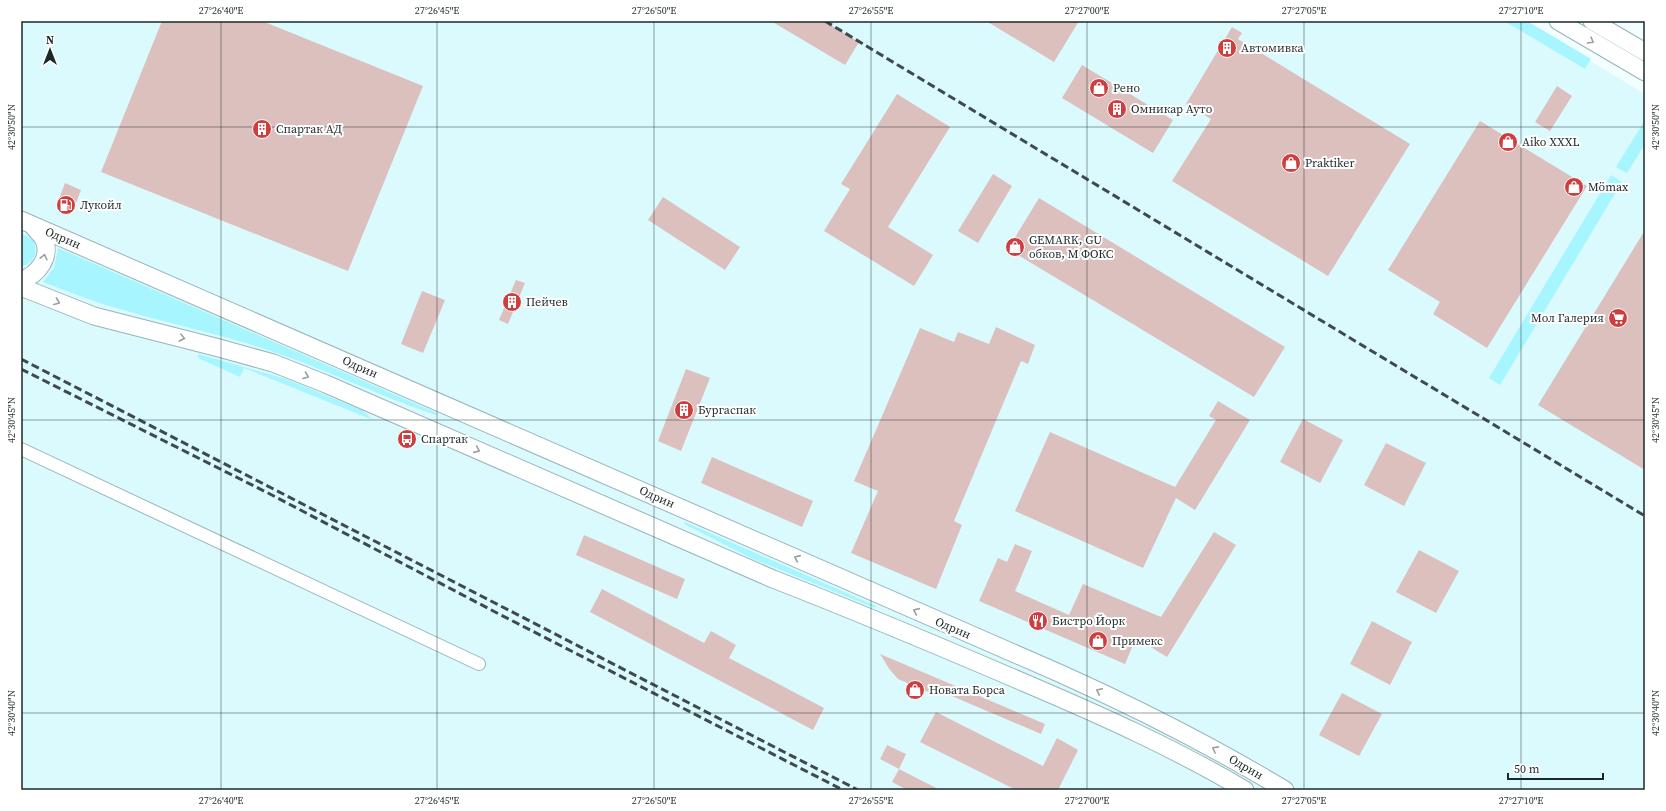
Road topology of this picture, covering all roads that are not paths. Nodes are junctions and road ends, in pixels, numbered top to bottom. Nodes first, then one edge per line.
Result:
1 (1558, 21) edge
2 (1592, 21) edge
3 (1645, 52) edge
4 (1645, 72) edge
5 (27, 223) edge
6 (21, 280) edge
7 (21, 287) edge
8 (21, 449) edge
9 (837, 604) junction
10 (941, 622) junction
11 (479, 664) dead end
12 (1244, 790) edge
13 (1285, 790) edge

1 -> 4 main road
2 - 3 main road
6 -> 5 main road
10 -> 5 main road, Одрин
7 -> 9 main road, Одрин
8 - 11 street
9 - 10 main road
9 - 12 main road, Одрин
13 -> 10 main road, Одрин

